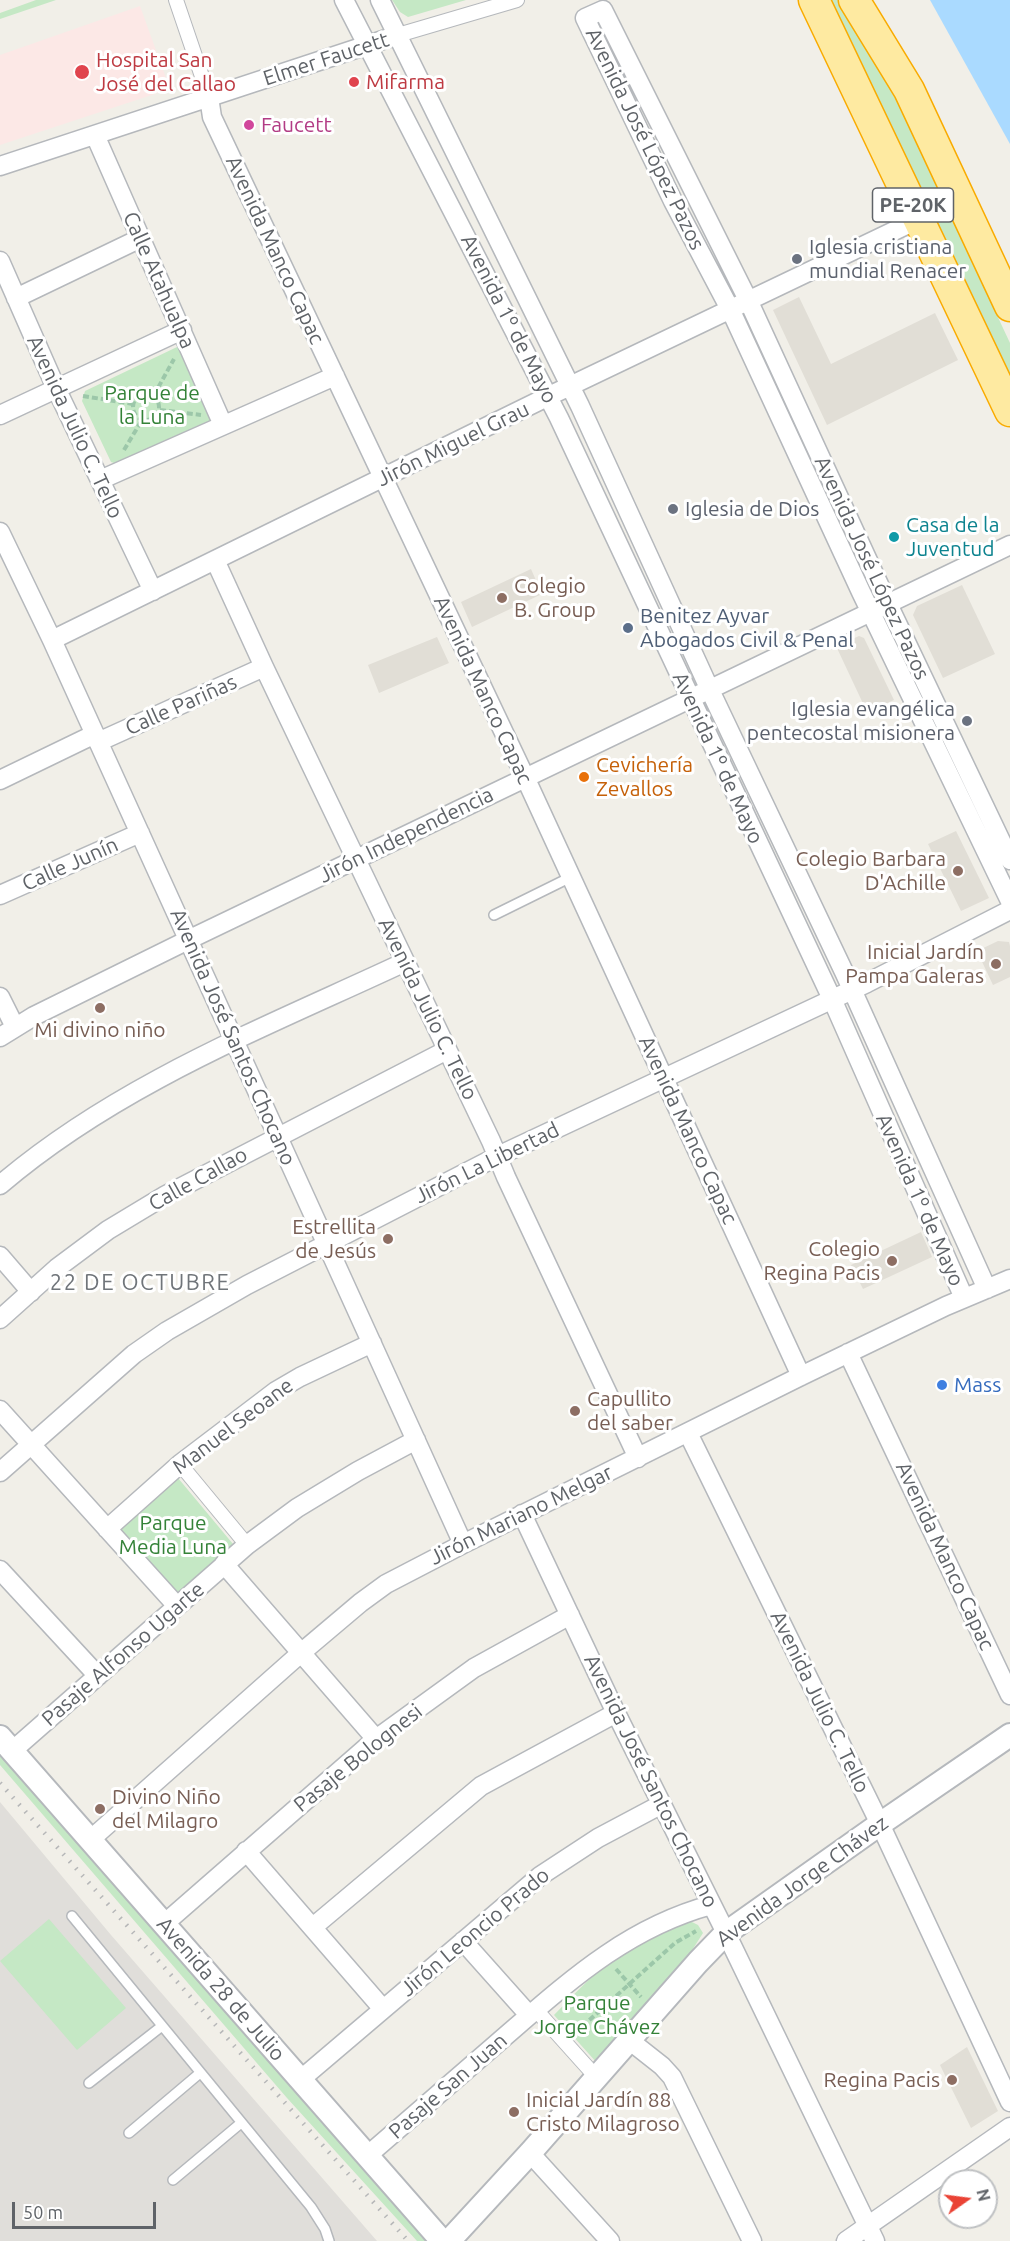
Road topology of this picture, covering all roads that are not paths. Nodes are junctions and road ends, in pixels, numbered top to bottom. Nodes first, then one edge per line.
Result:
1 (176, 0) edge
2 (344, 0) edge
3 (380, 0) edge
4 (516, 0) edge
5 (814, 0) edge
6 (854, 0) edge
7 (398, 35) junction
8 (368, 45) junction
9 (209, 97) junction
10 (95, 135) junction
11 (0, 166) edge
12 (919, 219) junction
13 (141, 238) junction
14 (0, 261) edge
15 (16, 298) junction
16 (748, 302) junction
17 (1010, 306) edge
18 (731, 310) junction
19 (183, 334) junction
20 (335, 376) junction
21 (60, 386) junction
22 (570, 386) junction
23 (549, 396) junction
24 (1010, 411) edge
25 (0, 415) edge
26 (220, 419) junction
27 (383, 478) junction
28 (100, 480) junction
29 (0, 532) edge
30 (1010, 544) edge
31 (215, 561) junction
32 (153, 591) junction
33 (888, 604) junction
34 (871, 612) junction
35 (52, 640) junction
36 (264, 667) junction
37 (709, 688) junction
38 (690, 698) junction
39 (96, 738) junction
40 (525, 777) junction
41 (0, 780) edge
42 (140, 833) junction
43 (356, 859) junction
44 (1010, 860) edge
45 (571, 877) junction
46 (0, 895) edge
47 (1010, 901) edge
48 (1010, 910) edge
49 (494, 915) dead end
50 (188, 940) junction
51 (405, 962) junction
52 (852, 990) junction
53 (0, 997) edge
54 (832, 999) junction
55 (8, 1032) edge
56 (234, 1042) junction
57 (447, 1050) junction
58 (665, 1078) junction
59 (277, 1136) junction
60 (498, 1156) junction
61 (0, 1185) edge
62 (327, 1245) junction
63 (0, 1256) edge
64 (1009, 1280) edge
65 (987, 1289) junction
66 (31, 1292) junction
67 (964, 1298) junction
68 (0, 1319) edge
69 (372, 1343) junction
70 (848, 1353) junction
71 (801, 1376) junction
72 (0, 1410) edge
73 (688, 1433) junction
74 (416, 1440) junction
75 (31, 1445) junction
76 (638, 1458) junction
77 (180, 1464) junction
78 (0, 1472) edge
79 (522, 1514) junction
80 (107, 1529) junction
81 (463, 1544) junction
82 (247, 1545) junction
83 (224, 1564) junction
84 (0, 1570) edge
85 (177, 1606) junction
86 (570, 1615) junction
87 (302, 1652) junction
88 (98, 1676) junction
89 (1010, 1695) edge
90 (616, 1713) junction
91 (1010, 1735) edge
92 (376, 1739) junction
93 (6, 1744) edge
94 (662, 1804) junction
95 (880, 1824) junction
96 (90, 1840) junction
97 (246, 1851) junction
98 (72, 1916) dead end
99 (718, 1919) junction
100 (164, 1924) junction
101 (313, 1927) junction
102 (463, 1941) junction
103 (383, 2009) junction
104 (532, 2013) junction
105 (162, 2026) junction
106 (629, 2040) junction
107 (200, 2073) junction
108 (597, 2078) junction
109 (300, 2080) junction
110 (89, 2083) dead end
111 (1010, 2102) edge
112 (241, 2123) junction
113 (1010, 2127) edge
114 (129, 2133) dead end
115 (530, 2153) junction
116 (367, 2156) junction
117 (173, 2180) dead end
118 (871, 2234) edge
119 (329, 2241) edge
120 (442, 2241) edge
121 (449, 2241) edge
122 (610, 2241) edge
123 (752, 2241) edge
124 (846, 2241) edge

1 - 9 street, Avenida Manco Capac
2 - 8 street, Avenida 1º de Mayo
3 - 7 street, Avenida 1º de Mayo
4 - 7 street, Elmer Faucett
5 - 12 highway, PE-20K
6 - 17 highway, PE-20K
7 - 8 street, Elmer Faucett
7 - 22 street, Avenida 1º de Mayo
8 - 9 street, Elmer Faucett
8 - 23 street, Avenida 1º de Mayo
9 - 10 street, Elmer Faucett
9 - 20 street, Avenida Manco Capac
10 - 11 street, Elmer Faucett
10 - 13 street, Calle Atahualpa
12 - 16 street, Jirón Miguel Grau
12 - 24 highway, PE-20K
13 - 15 street
13 - 19 street, Calle Atahualpa
14 - 15 street, Avenida Julio C. Tello
15 - 21 street, Avenida Julio C. Tello
16 - 18 street, Jirón Miguel Grau
16 - 18 street, Avenida José López Pazos
16 - 33 street, Avenida José López Pazos
18 - 22 street, Jirón Miguel Grau
18 - 34 street, Avenida José López Pazos
19 - 21 street
19 - 26 street, Calle Atahualpa
20 - 26 street
20 - 27 street, Avenida Manco Capac
21 - 25 street
21 - 28 street, Avenida Julio C. Tello
22 - 23 street, Jirón Miguel Grau
22 - 37 street, Avenida 1º de Mayo
23 - 27 street, Jirón Miguel Grau
23 - 38 street, Avenida 1º de Mayo
26 - 28 street
27 - 31 street, Jirón Miguel Grau
27 - 40 street, Avenida Manco Capac
28 - 32 street, Avenida Julio C. Tello
29 - 35 street, Avenida José Santos Chocano
30 - 33 street, Jirón Independencia
31 - 32 street, Jirón Miguel Grau
31 - 36 street, Avenida Julio C. Tello
32 - 35 street, Jirón Miguel Grau
33 - 34 street, Jirón Independencia
33 - 44 street, Avenida José López Pazos
34 - 37 street, Jirón Independencia
34 - 47 street, Avenida José López Pazos
35 - 39 street, Avenida José Santos Chocano
36 - 39 street, Calle Pariñas
36 - 43 street, Avenida Julio C. Tello
37 - 38 street, Jirón Independencia
37 - 52 street, Avenida 1º de Mayo
38 - 40 street, Jirón Independencia
38 - 54 street, Avenida 1º de Mayo
39 - 41 street, Calle Pariñas
39 - 42 street, Avenida José Santos Chocano
40 - 43 street, Jirón Independencia
40 - 45 street, Avenida Manco Capac
42 - 46 street, Calle Junín
42 - 50 street, Avenida José Santos Chocano
43 - 50 street, Jirón Independencia
43 - 51 street, Avenida Julio C. Tello
45 - 49 lane
45 - 58 street, Avenida Manco Capac
48 - 52 street, Jirón La Libertad
50 - 55 street, Jirón Independencia
50 - 56 street, Avenida José Santos Chocano
51 - 56 street
51 - 57 street, Avenida Julio C. Tello
52 - 54 street, Jirón La Libertad
52 - 65 street, Avenida 1º de Mayo
53 - 55 street
54 - 58 street, Jirón La Libertad
54 - 67 street, Avenida 1º de Mayo
56 - 59 street, Avenida José Santos Chocano
56 - 61 street
57 - 59 street, Calle Callao
57 - 60 street, Avenida Julio C. Tello
58 - 60 street, Jirón La Libertad
58 - 71 street, Avenida Manco Capac
59 - 62 street, Avenida José Santos Chocano
59 - 66 street, Calle Callao
60 - 62 street, Jirón La Libertad
60 - 76 street, Avenida Julio C. Tello
62 - 69 street, Avenida José Santos Chocano
62 - 75 street, Jirón La Libertad
63 - 66 street
64 - 65 street, Jirón Mariano Melgar
65 - 67 street, Jirón Mariano Melgar
66 - 68 street, Calle Callao
67 - 70 street, Jirón Mariano Melgar
69 - 74 street, Avenida José Santos Chocano
69 - 77 street, Manuel Seoane
70 - 71 street, Jirón Mariano Melgar
70 - 89 street, Avenida Manco Capac
71 - 73 street, Jirón Mariano Melgar
72 - 75 street
73 - 76 street, Jirón Mariano Melgar
73 - 95 street, Avenida Julio C. Tello
74 - 81 street, Avenida José Santos Chocano
74 - 82 street, Pasaje Alfonso Ugarte
75 - 78 street, Jirón La Libertad
75 - 80 street
76 - 79 street, Jirón Mariano Melgar
77 - 80 street, Manuel Seoane
77 - 82 street
79 - 81 street, Jirón Mariano Melgar
79 - 86 street, Avenida José Santos Chocano
80 - 85 street
81 - 87 street, Jirón Mariano Melgar
82 - 83 street, Pasaje Alfonso Ugarte
83 - 85 street, Pasaje Alfonso Ugarte
83 - 87 street
84 - 88 street
85 - 88 street, Pasaje Alfonso Ugarte
86 - 90 street, Avenida José Santos Chocano
86 - 92 street, Pasaje Bolognesi
87 - 92 street
87 - 96 street, Jirón Mariano Melgar
88 - 93 street, Pasaje Alfonso Ugarte
90 - 94 street, Avenida José Santos Chocano
90 - 101 street
91 - 95 street, Avenida Jorge Chávez
92 - 97 street, Pasaje Bolognesi
93 - 96 street, Avenida 28 de Julio
94 - 99 street, Avenida José Santos Chocano
94 - 102 street, Jirón Leoncio Prado
95 - 99 street, Avenida Jorge Chávez
95 - 111 street, Avenida Julio C. Tello
96 - 100 street, Avenida 28 de Julio
97 - 100 street, Pasaje Bolognesi
97 - 101 street
98 - 105 lane
99 - 104 street, Pasaje San Juan
99 - 106 street, Avenida Jorge Chávez
99 - 118 street, Avenida José Santos Chocano
100 - 109 street, Avenida 28 de Julio
101 - 103 street
102 - 103 street, Jirón Leoncio Prado
102 - 104 street
103 - 109 street, Jirón Leoncio Prado
104 - 108 street
104 - 116 street, Pasaje San Juan
105 - 107 lane
105 - 110 lane
106 - 108 street, Avenida Jorge Chávez
106 - 123 street
107 - 112 lane
107 - 114 lane
108 - 115 street, Avenida Jorge Chávez
109 - 116 street, Avenida 28 de Julio
112 - 117 lane
112 - 119 lane
113 - 118 street
115 - 121 street, Avenida Jorge Chávez
115 - 122 street
116 - 120 street, Avenida 28 de Julio
118 - 124 street

